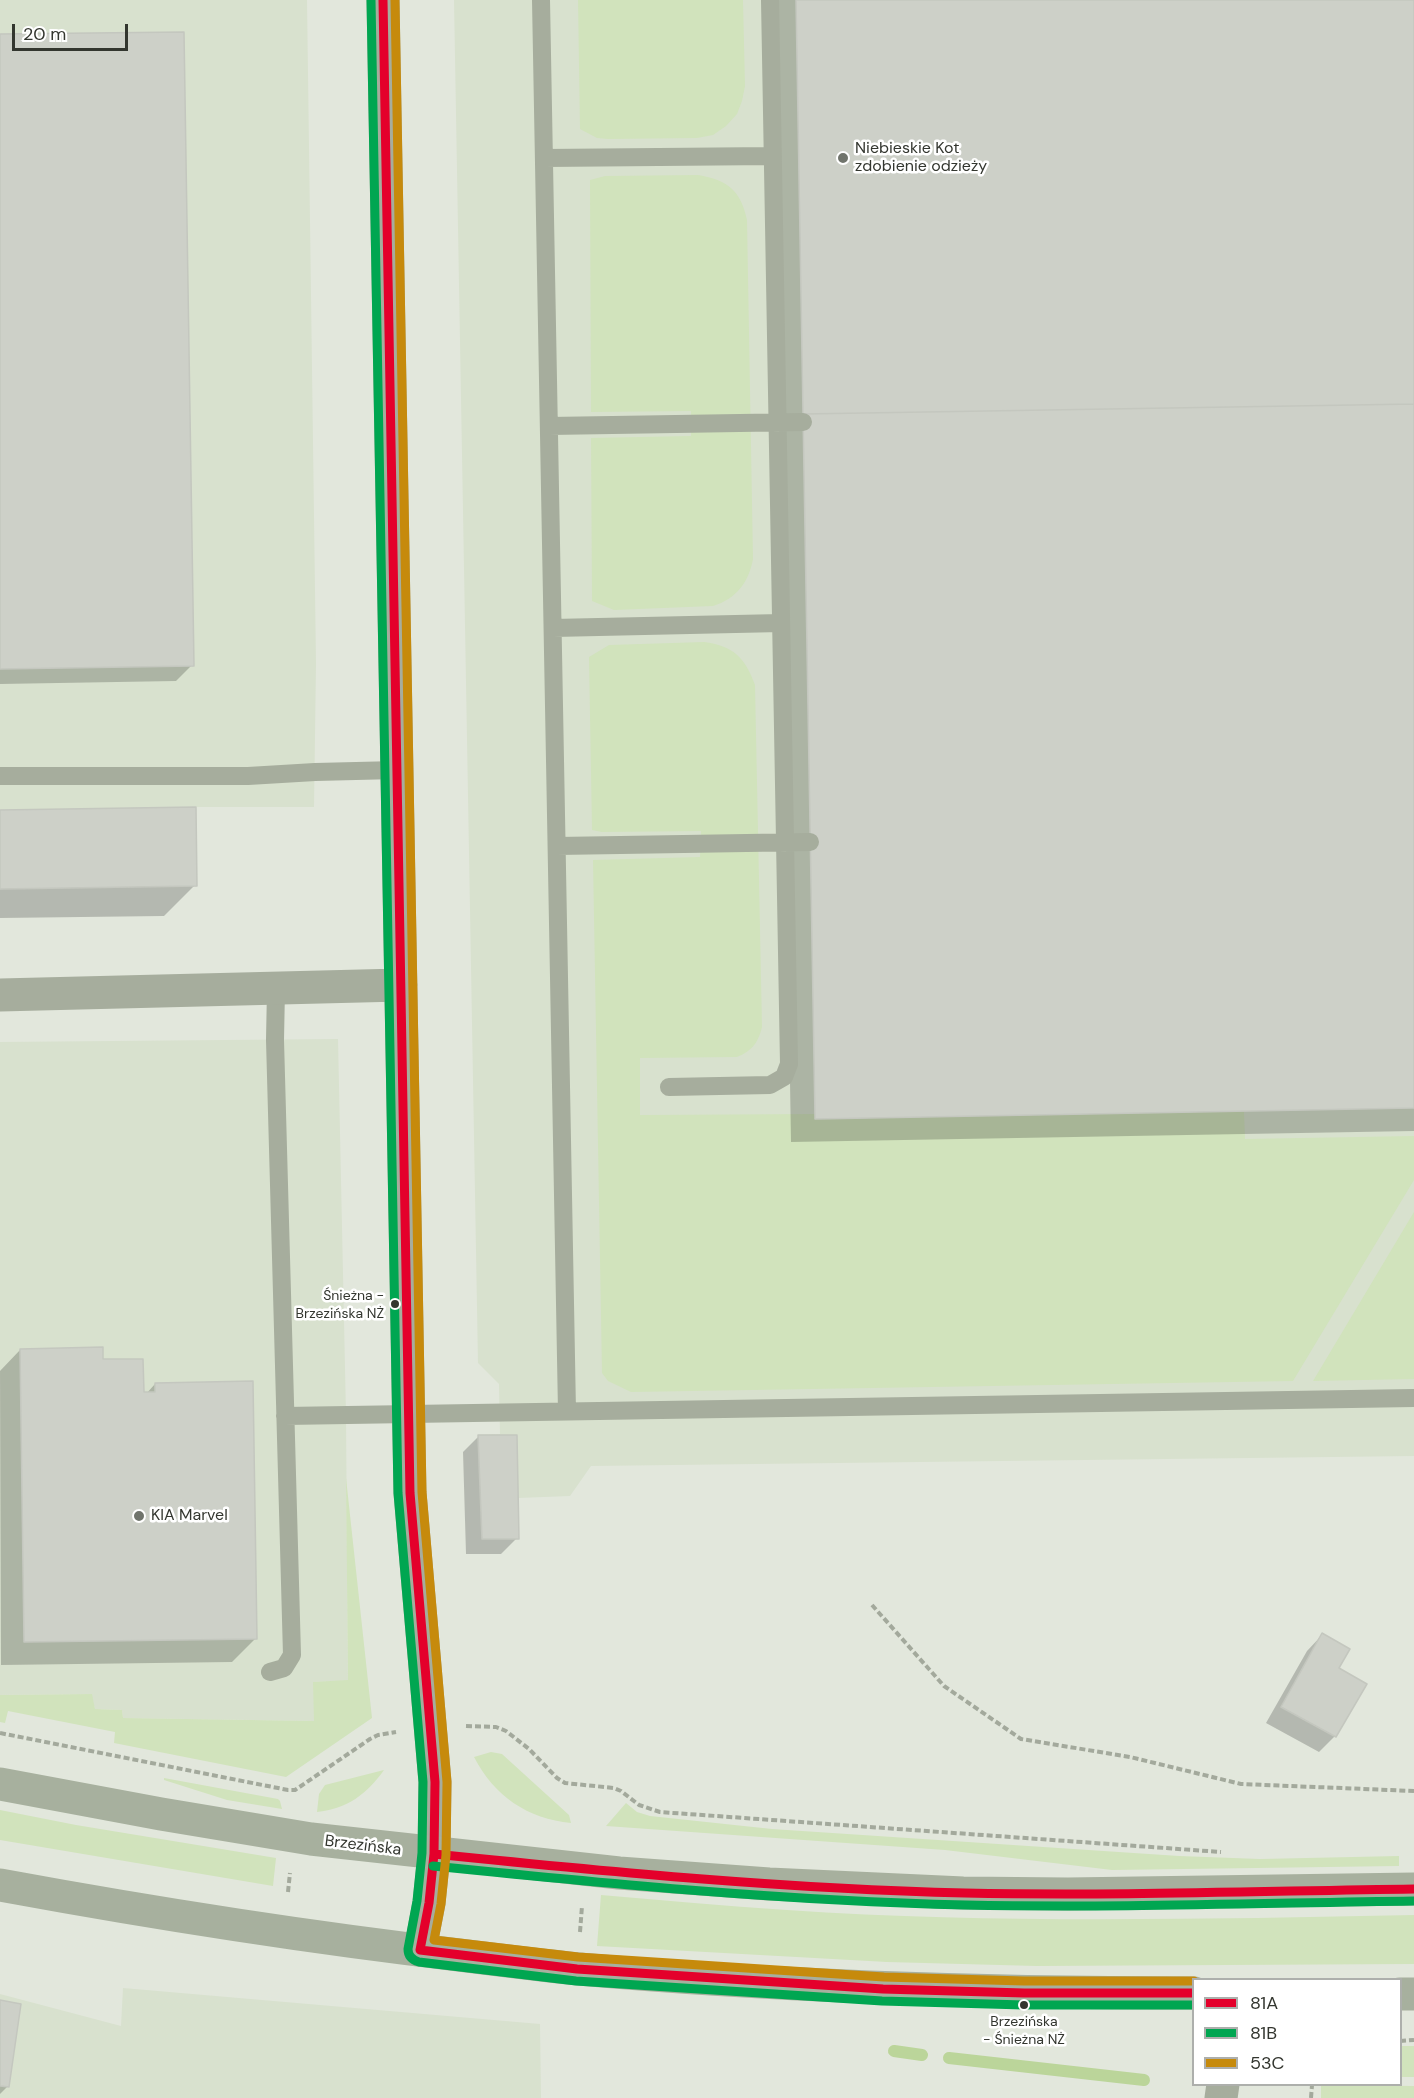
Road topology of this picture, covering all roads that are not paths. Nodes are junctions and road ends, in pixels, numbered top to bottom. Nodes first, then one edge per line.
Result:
1 (383, 0) edge
2 (541, 0) edge
3 (770, 0) edge
4 (773, 156) junction
5 (544, 158) junction
6 (803, 422) dead end
7 (549, 426) junction
8 (781, 623) junction
9 (553, 628) junction
10 (397, 770) junction
11 (0, 776) edge
12 (810, 842) dead end
13 (557, 846) junction
14 (401, 985) junction
15 (276, 988) junction
16 (0, 994) edge
17 (669, 1087) dead end
18 (1414, 1398) edge
19 (567, 1412) junction
20 (409, 1414) junction
21 (285, 1416) junction
22 (270, 1672) dead end
23 (0, 1784) edge
24 (434, 1854) junction
25 (0, 1885) edge
26 (1414, 1889) edge
27 (420, 1950) junction
28 (1192, 1993) edge

1 - 10 street
2 - 5 lane
3 - 4 lane
4 - 5 lane
4 - 8 lane
5 - 7 lane
6 - 7 lane
7 - 9 lane
8 - 9 lane
8 - 17 lane
9 - 13 lane
10 - 11 lane
10 - 14 street
12 - 13 lane
13 - 19 lane
14 - 15 street
14 - 20 street
15 - 16 street
15 - 21 lane
18 - 19 lane
19 - 20 lane
20 - 21 lane
20 - 24 street
21 - 22 lane
23 - 24 main road, Brzezińska
24 - 26 main road, Brzezińska
24 - 27 street
25 - 27 main road
27 - 28 main road

